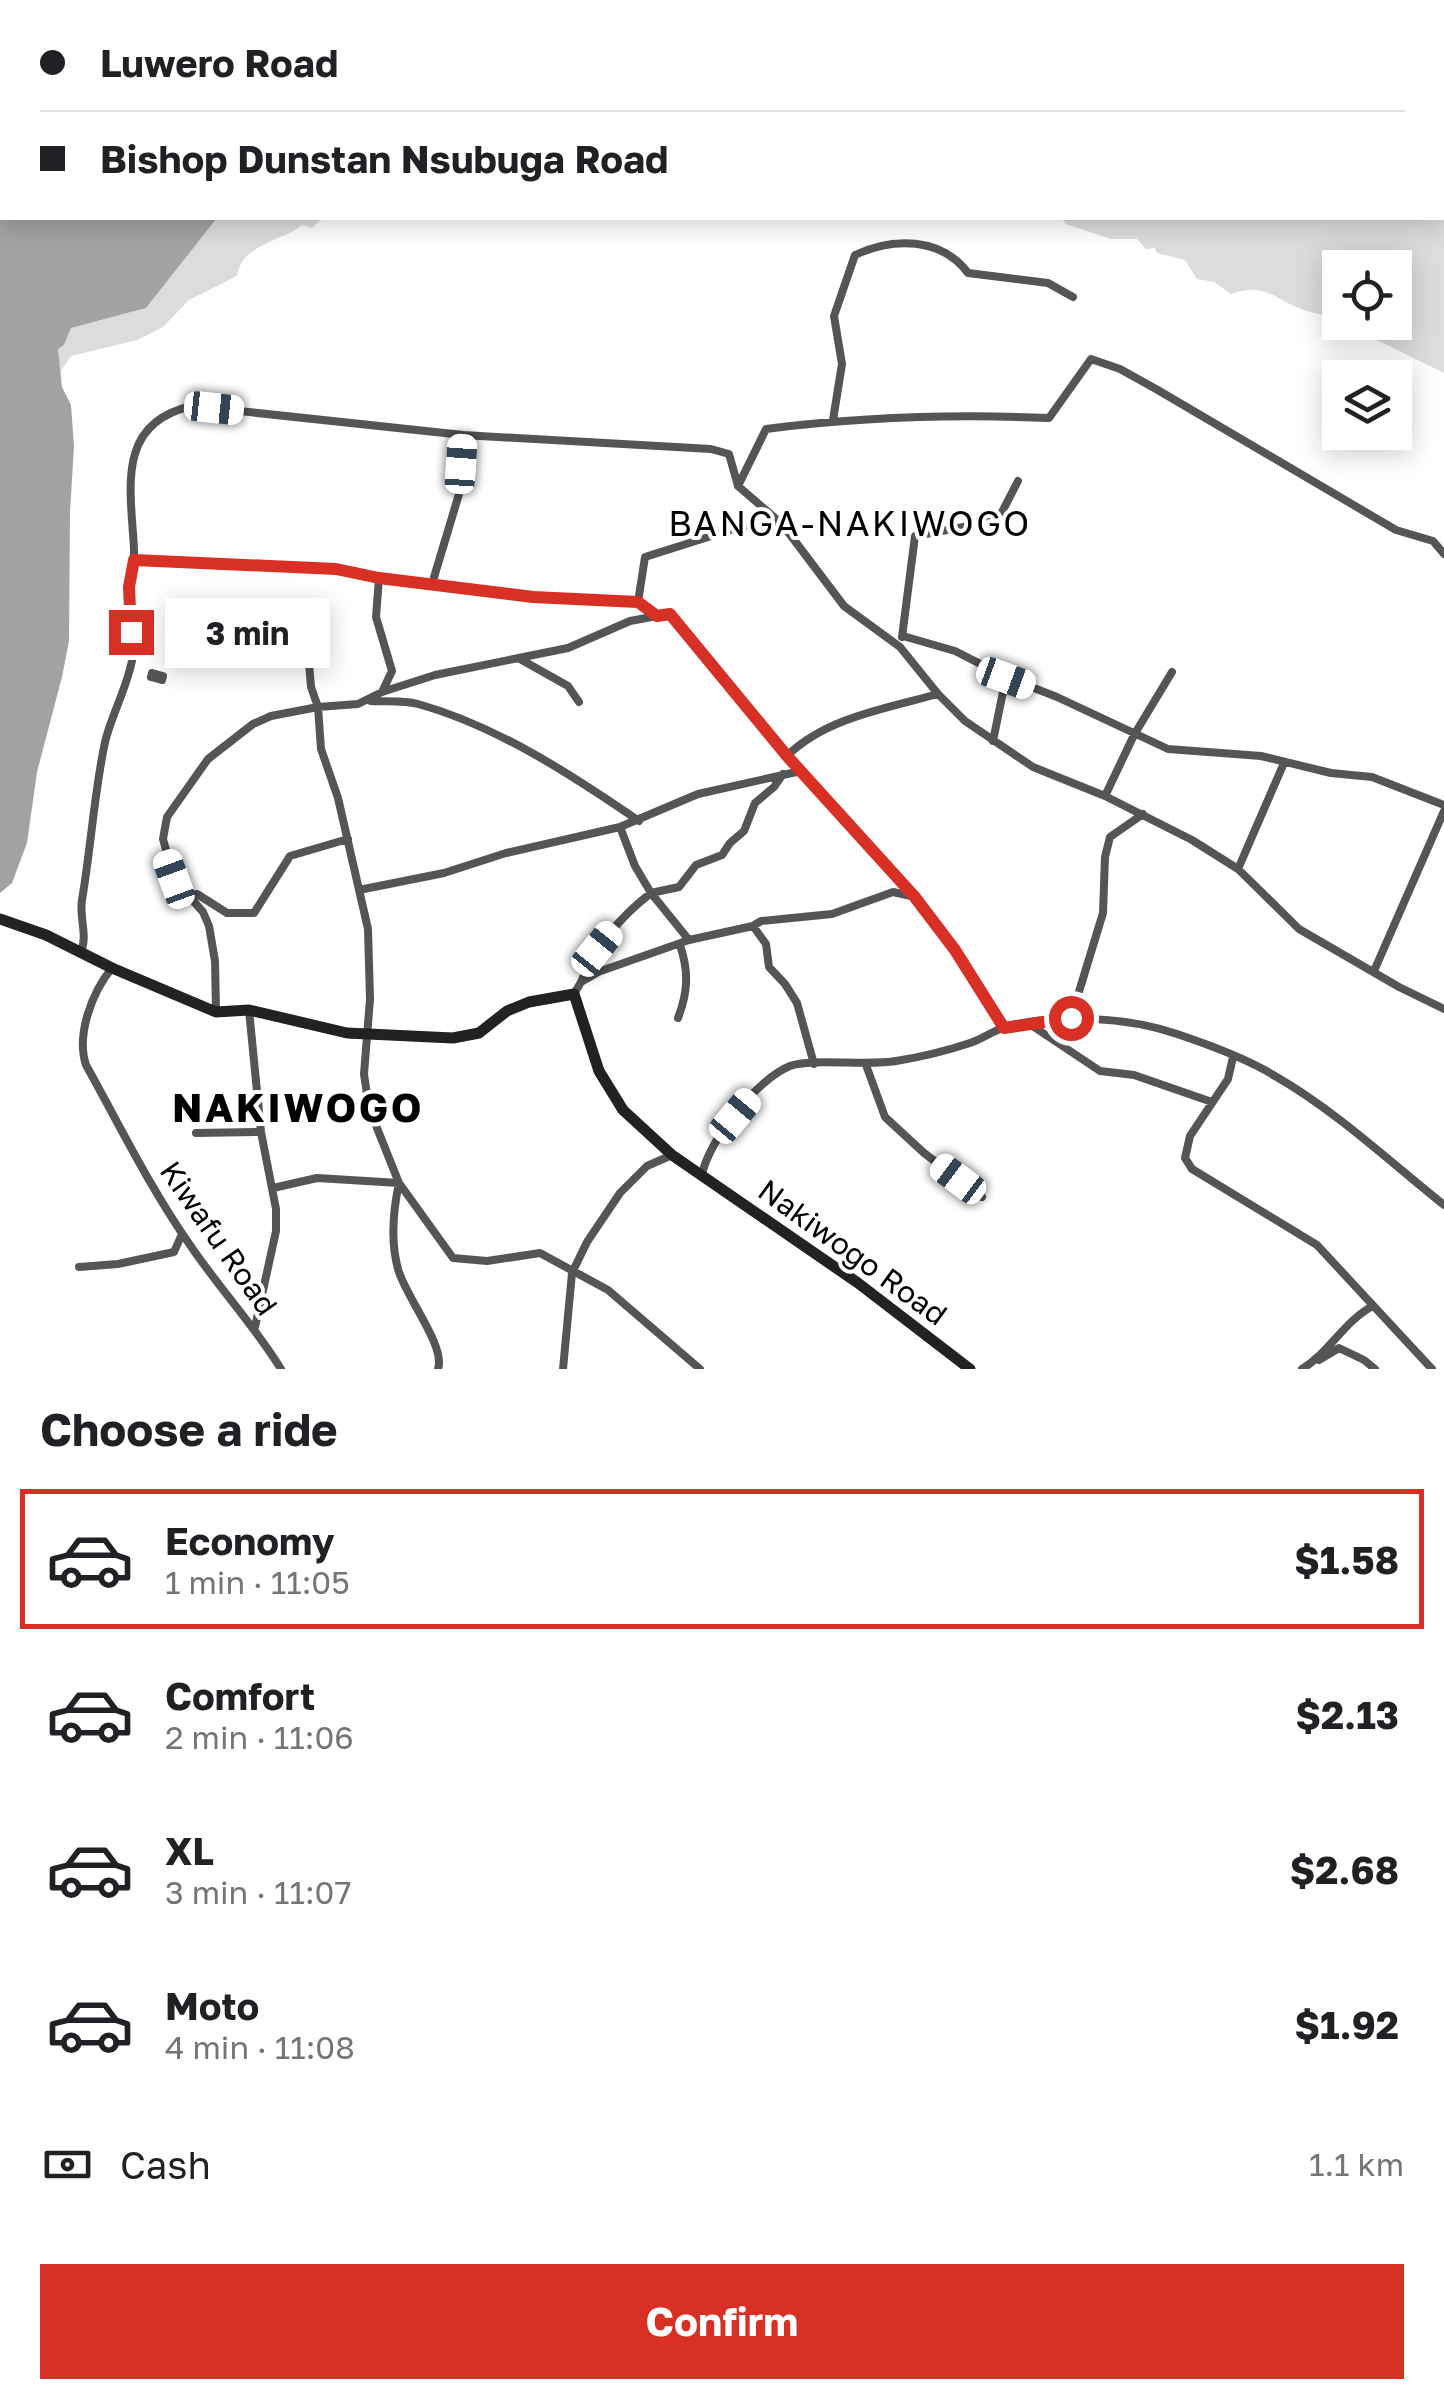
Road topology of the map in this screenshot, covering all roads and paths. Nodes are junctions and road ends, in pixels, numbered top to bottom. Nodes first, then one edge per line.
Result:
1 (1072, 297) dead end
2 (833, 420) junction
3 (463, 435) junction
4 (1018, 481) dead end
5 (738, 486) junction
6 (782, 524) junction
7 (1444, 554) edge
8 (134, 560) junction
9 (379, 578) junction
10 (432, 584) junction
11 (638, 602) junction
12 (657, 616) junction
13 (902, 636) junction
14 (900, 646) junction
15 (520, 659) junction
16 (309, 663) dead end
17 (1172, 672) dead end
18 (1006, 678) junction
19 (382, 692) junction
20 (938, 694) junction
21 (366, 701) junction
22 (579, 702) dead end
23 (318, 707) junction
24 (1134, 735) junction
25 (993, 741) junction
26 (787, 756) junction
27 (1284, 763) junction
28 (800, 771) junction
29 (783, 774) junction
30 (1105, 796) junction
31 (1444, 808) edge
32 (1143, 814) junction
33 (639, 821) junction
34 (620, 827) junction
35 (348, 839) junction
36 (1238, 869) junction
37 (359, 890) junction
38 (651, 893) junction
39 (914, 896) junction
40 (189, 898) junction
41 (4, 918) edge
42 (753, 926) junction
43 (685, 942) junction
44 (81, 952) junction
45 (112, 968) junction
46 (1374, 971) junction
47 (581, 982) junction
48 (574, 994) junction
49 (1444, 1008) edge
50 (249, 1010) junction
51 (216, 1012) junction
52 (678, 1018) dead end
53 (1071, 1018) junction
54 (1030, 1024) junction
55 (1004, 1028) junction
56 (368, 1034) junction
57 (1233, 1057) junction
58 (814, 1064) junction
59 (866, 1065) junction
60 (1212, 1102) junction
61 (260, 1132) junction
62 (196, 1133) dead end
63 (672, 1155) junction
64 (702, 1176) junction
65 (400, 1183) junction
66 (273, 1188) junction
67 (982, 1197) dead end
68 (1444, 1205) edge
69 (182, 1234) junction
70 (79, 1267) dead end
71 (572, 1273) junction
72 (1373, 1306) junction
73 (255, 1327) junction
74 (1304, 1368) edge
75 (281, 1369) edge
76 (438, 1369) edge
77 (563, 1369) edge
78 (700, 1369) edge
79 (970, 1369) edge
80 (1375, 1369) edge
81 (1432, 1369) edge

1 - 2 street
2 - 5 street
2 - 7 street
3 - 5 street
3 - 8 street
3 - 10 street
4 - 13 street
5 - 6 street
6 - 11 street
6 - 14 street
8 - 9 street
8 - 44 street
9 - 10 street
9 - 19 street
10 - 11 street
11 - 12 street
12 - 15 street
12 - 26 street
13 - 14 street
13 - 18 street
14 - 20 street
15 - 19 street
15 - 22 street
16 - 23 street
17 - 24 street
18 - 24 street
18 - 25 street
19 - 21 street
20 - 25 street
20 - 26 street
21 - 23 street
21 - 33 street
23 - 35 street
23 - 40 street
24 - 27 street
24 - 30 street
25 - 30 street
26 - 28 street
27 - 31 street
27 - 36 street
28 - 29 street
28 - 39 street
29 - 33 street
29 - 38 street
30 - 32 street
31 - 46 street
32 - 36 street
32 - 53 street
33 - 34 street
34 - 37 street
34 - 38 street
35 - 37 street
35 - 40 street
36 - 46 street
37 - 56 street
38 - 43 street
38 - 47 street
39 - 42 street
39 - 55 street
40 - 51 street
41 - 44 street
42 - 43 street
42 - 58 street
43 - 47 street
43 - 52 street
44 - 45 street
45 - 51 street
45 - 69 street, Kiwafu Road
46 - 49 street
47 - 48 street
48 - 56 street
48 - 63 street, Nakiwogo Road
50 - 51 street
50 - 56 street
50 - 61 street
53 - 54 street
53 - 57 street
54 - 55 street
54 - 60 street
55 - 59 street
56 - 65 street
57 - 60 street
57 - 68 street
58 - 59 street
58 - 64 street
59 - 67 street
60 - 72 street
61 - 62 street
61 - 66 street
63 - 64 street, Nakiwogo Road
63 - 71 street
64 - 79 street, Nakiwogo Road
65 - 66 street
65 - 71 street
65 - 76 street
66 - 73 street
69 - 70 street
69 - 73 street, Kiwafu Road
71 - 77 street
71 - 78 street
72 - 74 street
72 - 81 street
73 - 75 street, Kiwafu Road
74 - 80 street

